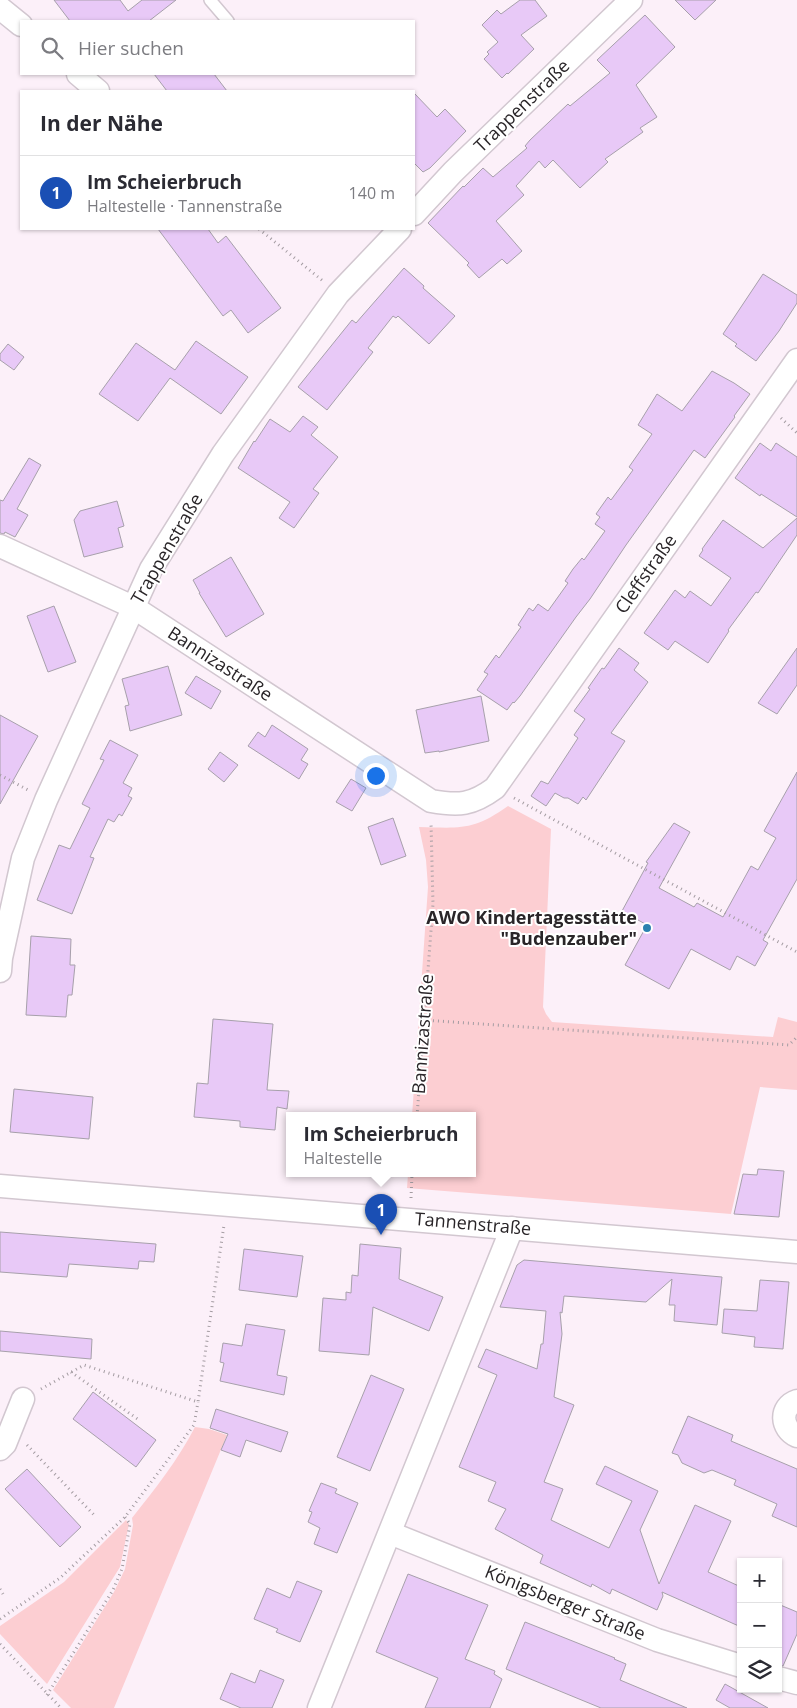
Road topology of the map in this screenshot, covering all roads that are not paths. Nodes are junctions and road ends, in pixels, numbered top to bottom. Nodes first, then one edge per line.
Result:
1 (210, 0) edge
2 (631, 0) edge
3 (0, 8) edge
4 (227, 20) edge
5 (20, 24) edge
6 (79, 75) edge
7 (97, 90) edge
8 (415, 213) edge
9 (399, 230) edge
10 (797, 360) edge
11 (0, 546) edge
12 (133, 607) junction
13 (495, 788) joint
14 (0, 971) edge
15 (0, 1186) edge
16 (512, 1228) junction
17 (797, 1252) edge
18 (23, 1399) road end
19 (797, 1401) edge
20 (797, 1436) edge
21 (0, 1449) edge
22 (390, 1533) junction
23 (737, 1665) edge
24 (782, 1679) edge
25 (797, 1683) edge
26 (319, 1708) edge

1 - 4 lane
2 - 8 street, Trappenstraße
3 - 5 street
6 - 7 street
9 - 12 street, Trappenstraße
10 - 13 street, Cleffstraße
11 - 12 street, Bannizastraße
12 - 13 street, Bannizastraße
12 - 14 street, Trappenstraße
15 - 16 street, Tannenstraße
16 - 17 street, Tannenstraße
16 - 22 street
18 - 21 street
19 - 20 street
22 - 23 street, Königsberger Straße
22 - 26 street
24 - 25 street

